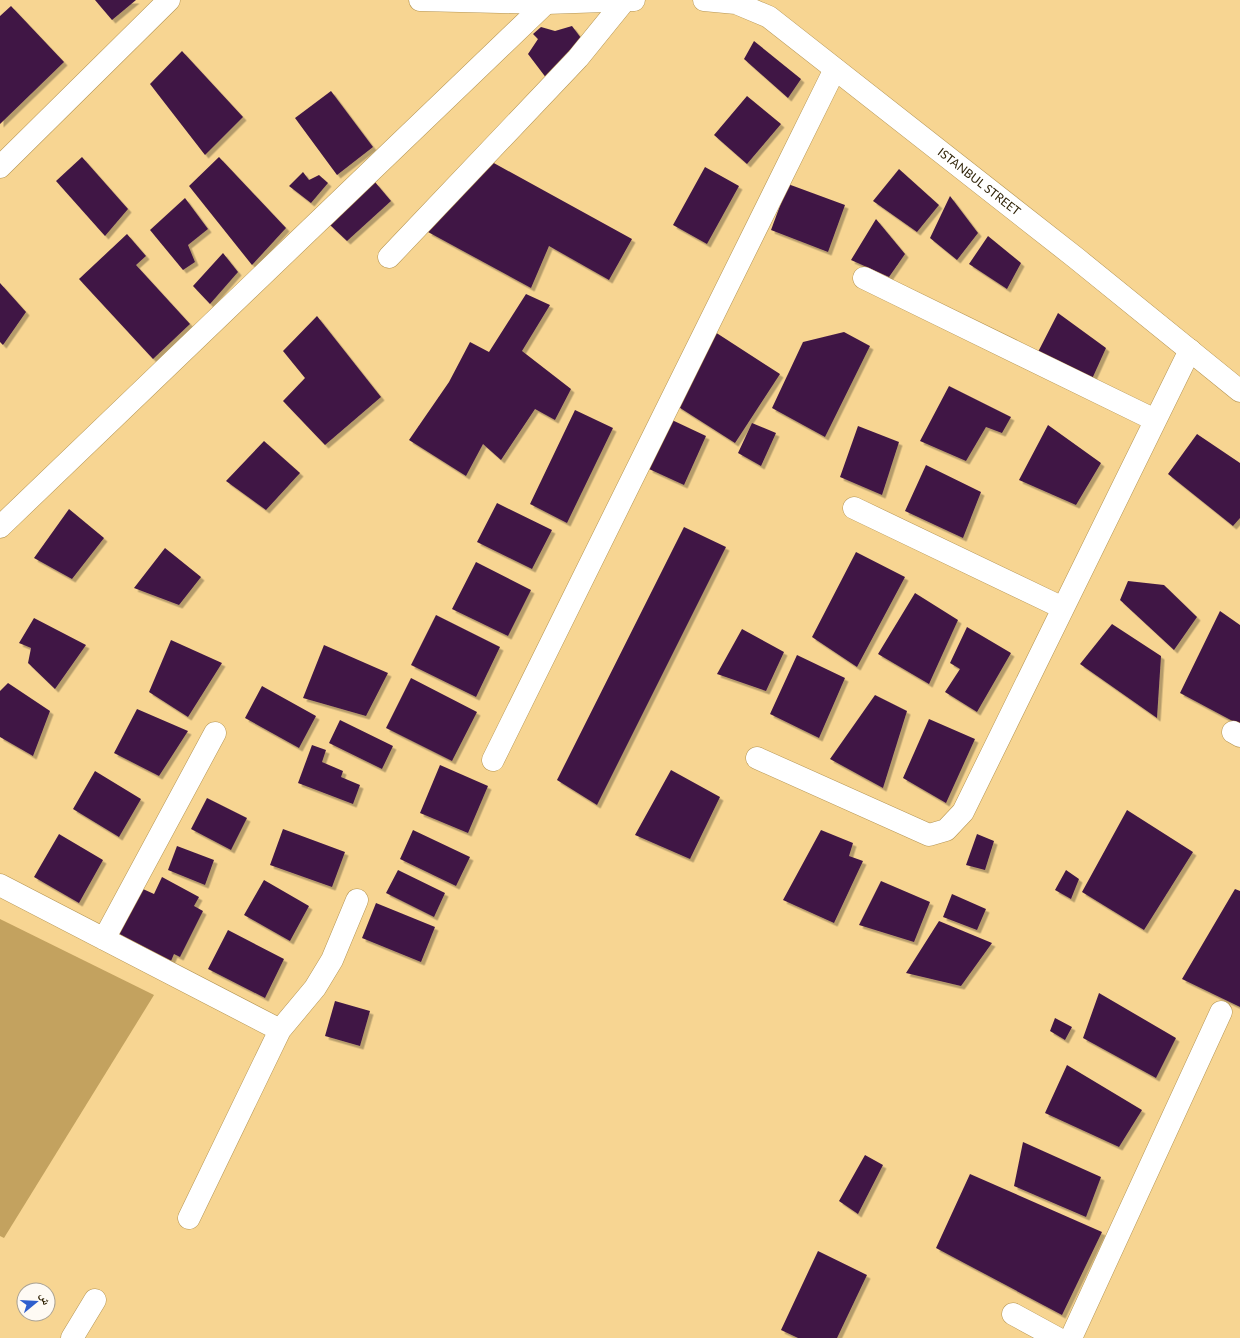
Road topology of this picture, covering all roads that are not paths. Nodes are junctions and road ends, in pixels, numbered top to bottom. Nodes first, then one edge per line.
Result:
1 (169, 0) edge
2 (420, 0) edge
3 (626, 0) edge
4 (634, 0) edge
5 (704, 0) edge
6 (546, 3) junction
7 (835, 69) junction
8 (0, 167) edge
9 (389, 257) dead end
10 (864, 278) dead end
11 (1190, 350) junction
12 (1240, 391) edge
13 (1155, 420) junction
14 (854, 508) dead end
15 (0, 527) edge
16 (1063, 608) junction
17 (215, 733) dead end
18 (757, 758) dead end
19 (493, 760) dead end
20 (0, 885) edge
21 (357, 900) dead end
22 (104, 939) junction
23 (1221, 1012) dead end
24 (280, 1030) junction
25 (189, 1218) dead end
26 (94, 1300) dead end
27 (1013, 1314) dead end
28 (72, 1338) edge
29 (1057, 1338) edge
30 (1071, 1338) edge

1 - 8 street
2 - 6 street
3 - 4 street
3 - 6 street
3 - 9 street
5 - 7 street, ISTANBUL STREET
6 - 15 street
7 - 11 street, ISTANBUL STREET
7 - 19 street
10 - 13 street
11 - 12 street, ISTANBUL STREET
11 - 13 street
13 - 16 street
14 - 16 street
16 - 18 street
17 - 22 street
20 - 22 street
21 - 24 street
22 - 24 street
23 - 30 street
24 - 25 street
26 - 28 street
27 - 29 street

